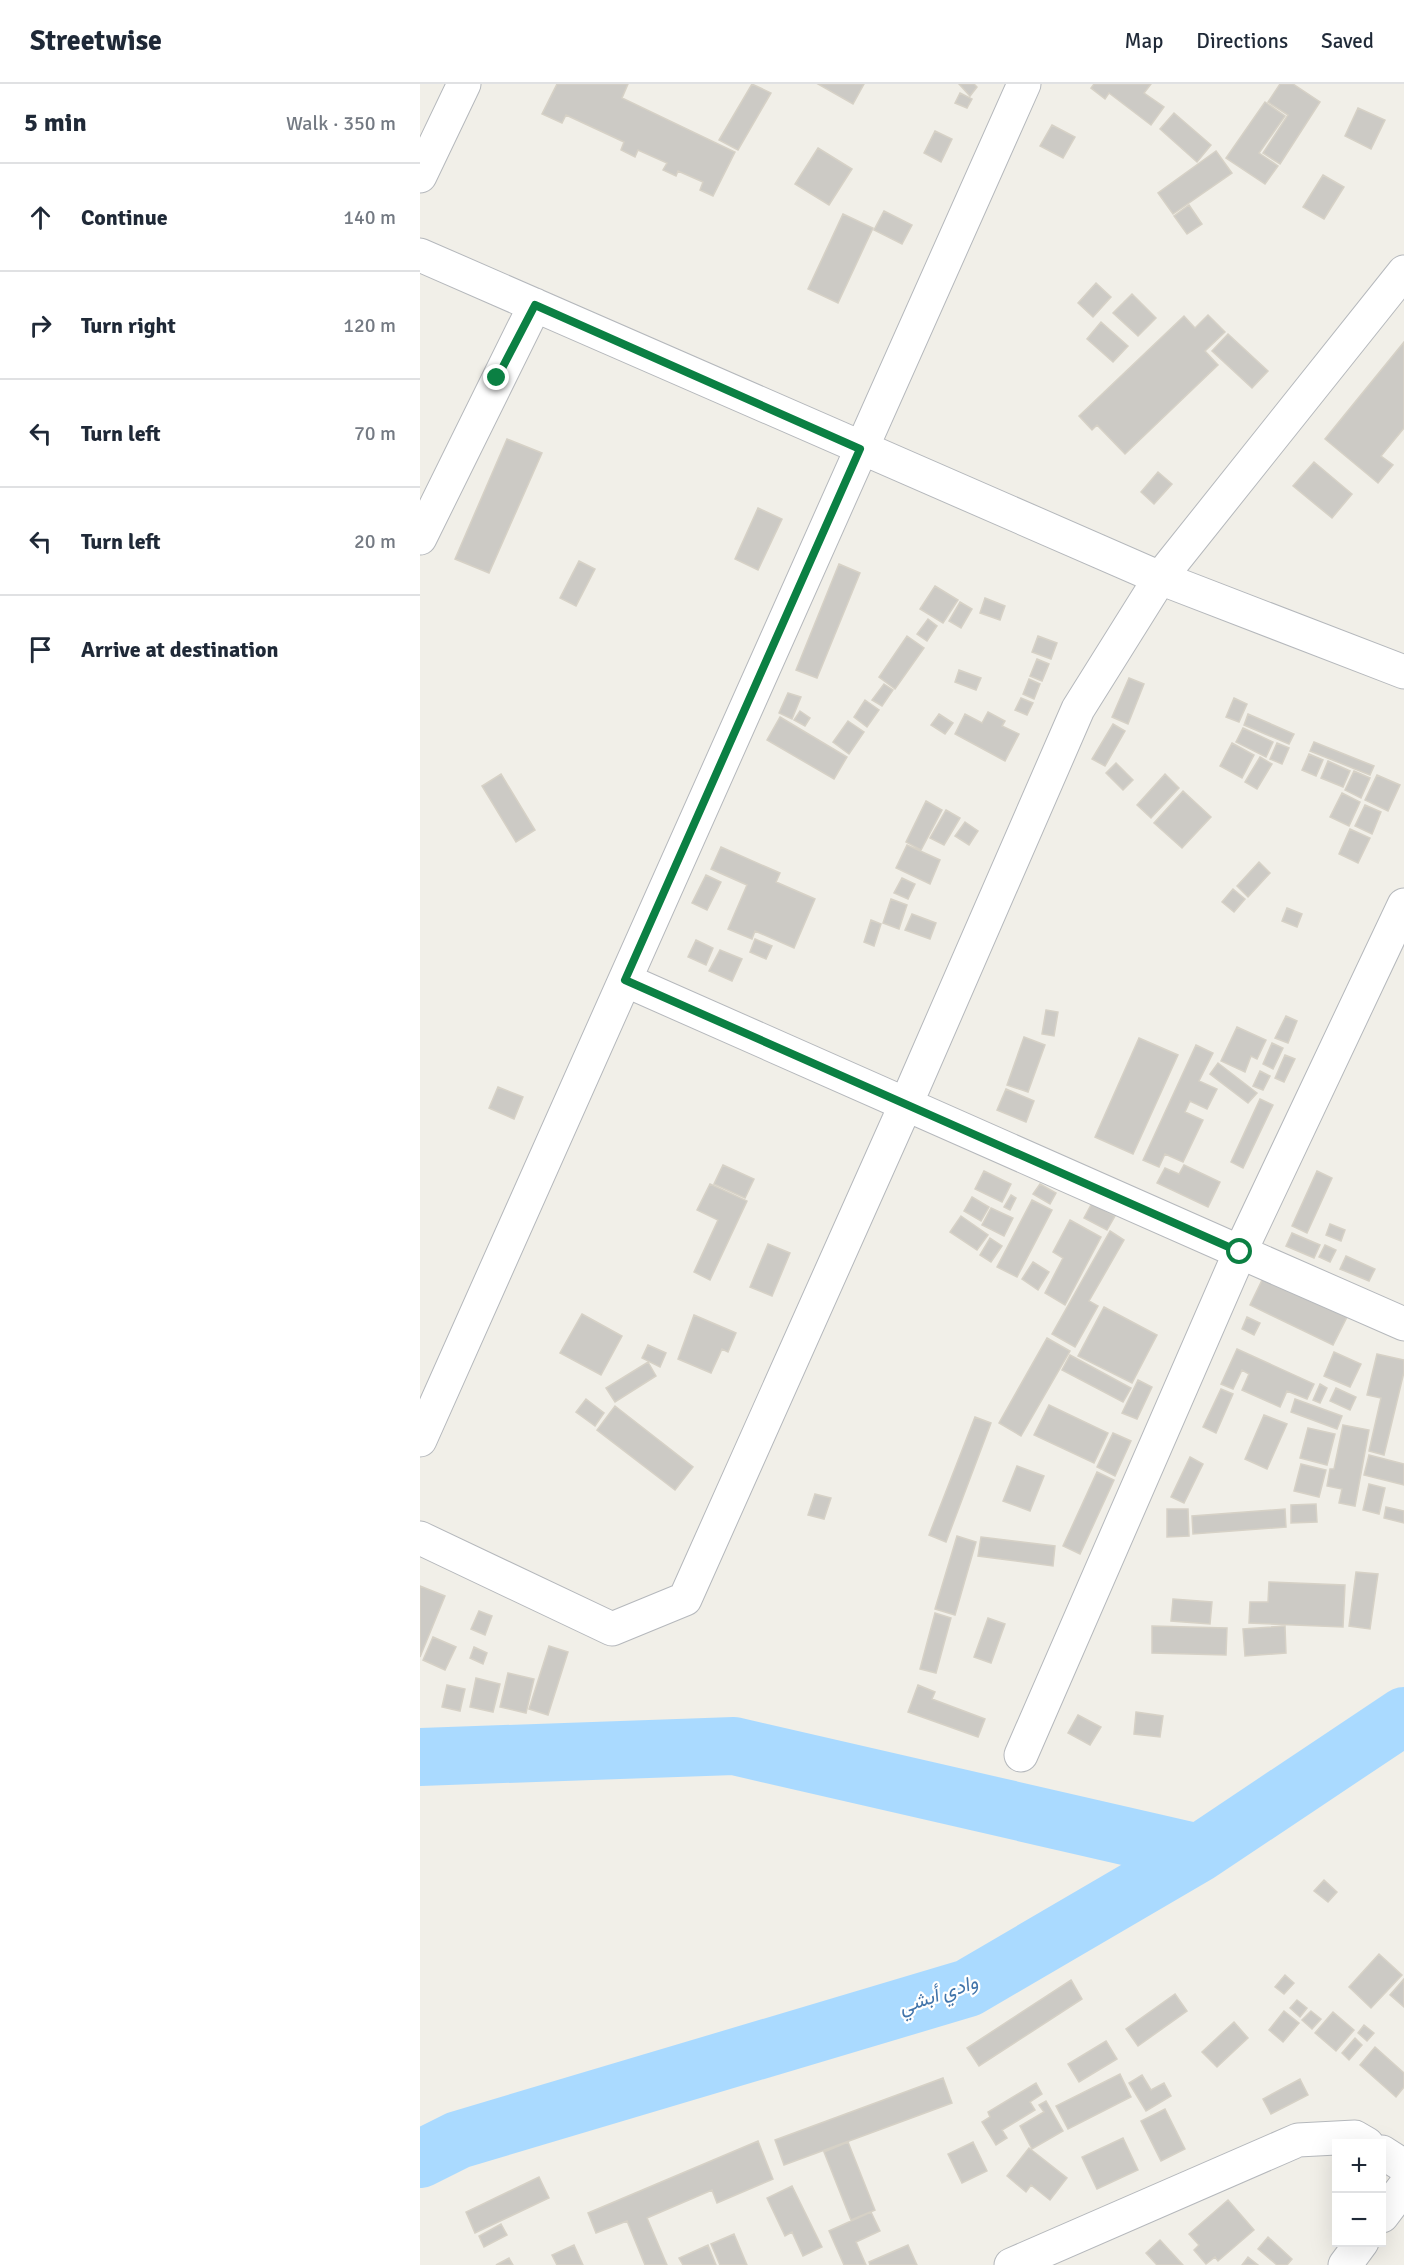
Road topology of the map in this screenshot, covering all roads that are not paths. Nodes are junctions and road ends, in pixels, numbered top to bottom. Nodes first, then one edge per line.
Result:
1 (464, 84) edge
2 (1024, 84) edge
3 (420, 176) edge
4 (420, 255) edge
5 (1404, 272) edge
6 (535, 305) junction
7 (860, 449) junction
8 (420, 537) edge
9 (1160, 578) junction
10 (1404, 672) edge
11 (1404, 905) edge
12 (625, 980) junction
13 (906, 1104) junction
14 (1240, 1252) junction
15 (1404, 1324) edge
16 (420, 1440) edge
17 (420, 1538) edge
18 (1021, 1755) dead end
19 (1358, 2139) edge
20 (1386, 2155) edge
21 (1404, 2166) edge
22 (1404, 2187) edge
23 (1386, 2211) edge
24 (1358, 2247) edge
25 (1011, 2265) edge
26 (1345, 2265) edge

1 - 3 street
2 - 7 street
4 - 6 street
5 - 9 street
6 - 7 street
6 - 8 street
7 - 9 street
7 - 12 street
9 - 10 street
9 - 13 street
11 - 14 street
12 - 13 street
12 - 16 street
13 - 14 street
13 - 17 street
14 - 15 street
14 - 18 street
19 - 25 street
20 - 21 street
22 - 23 street
24 - 26 street

